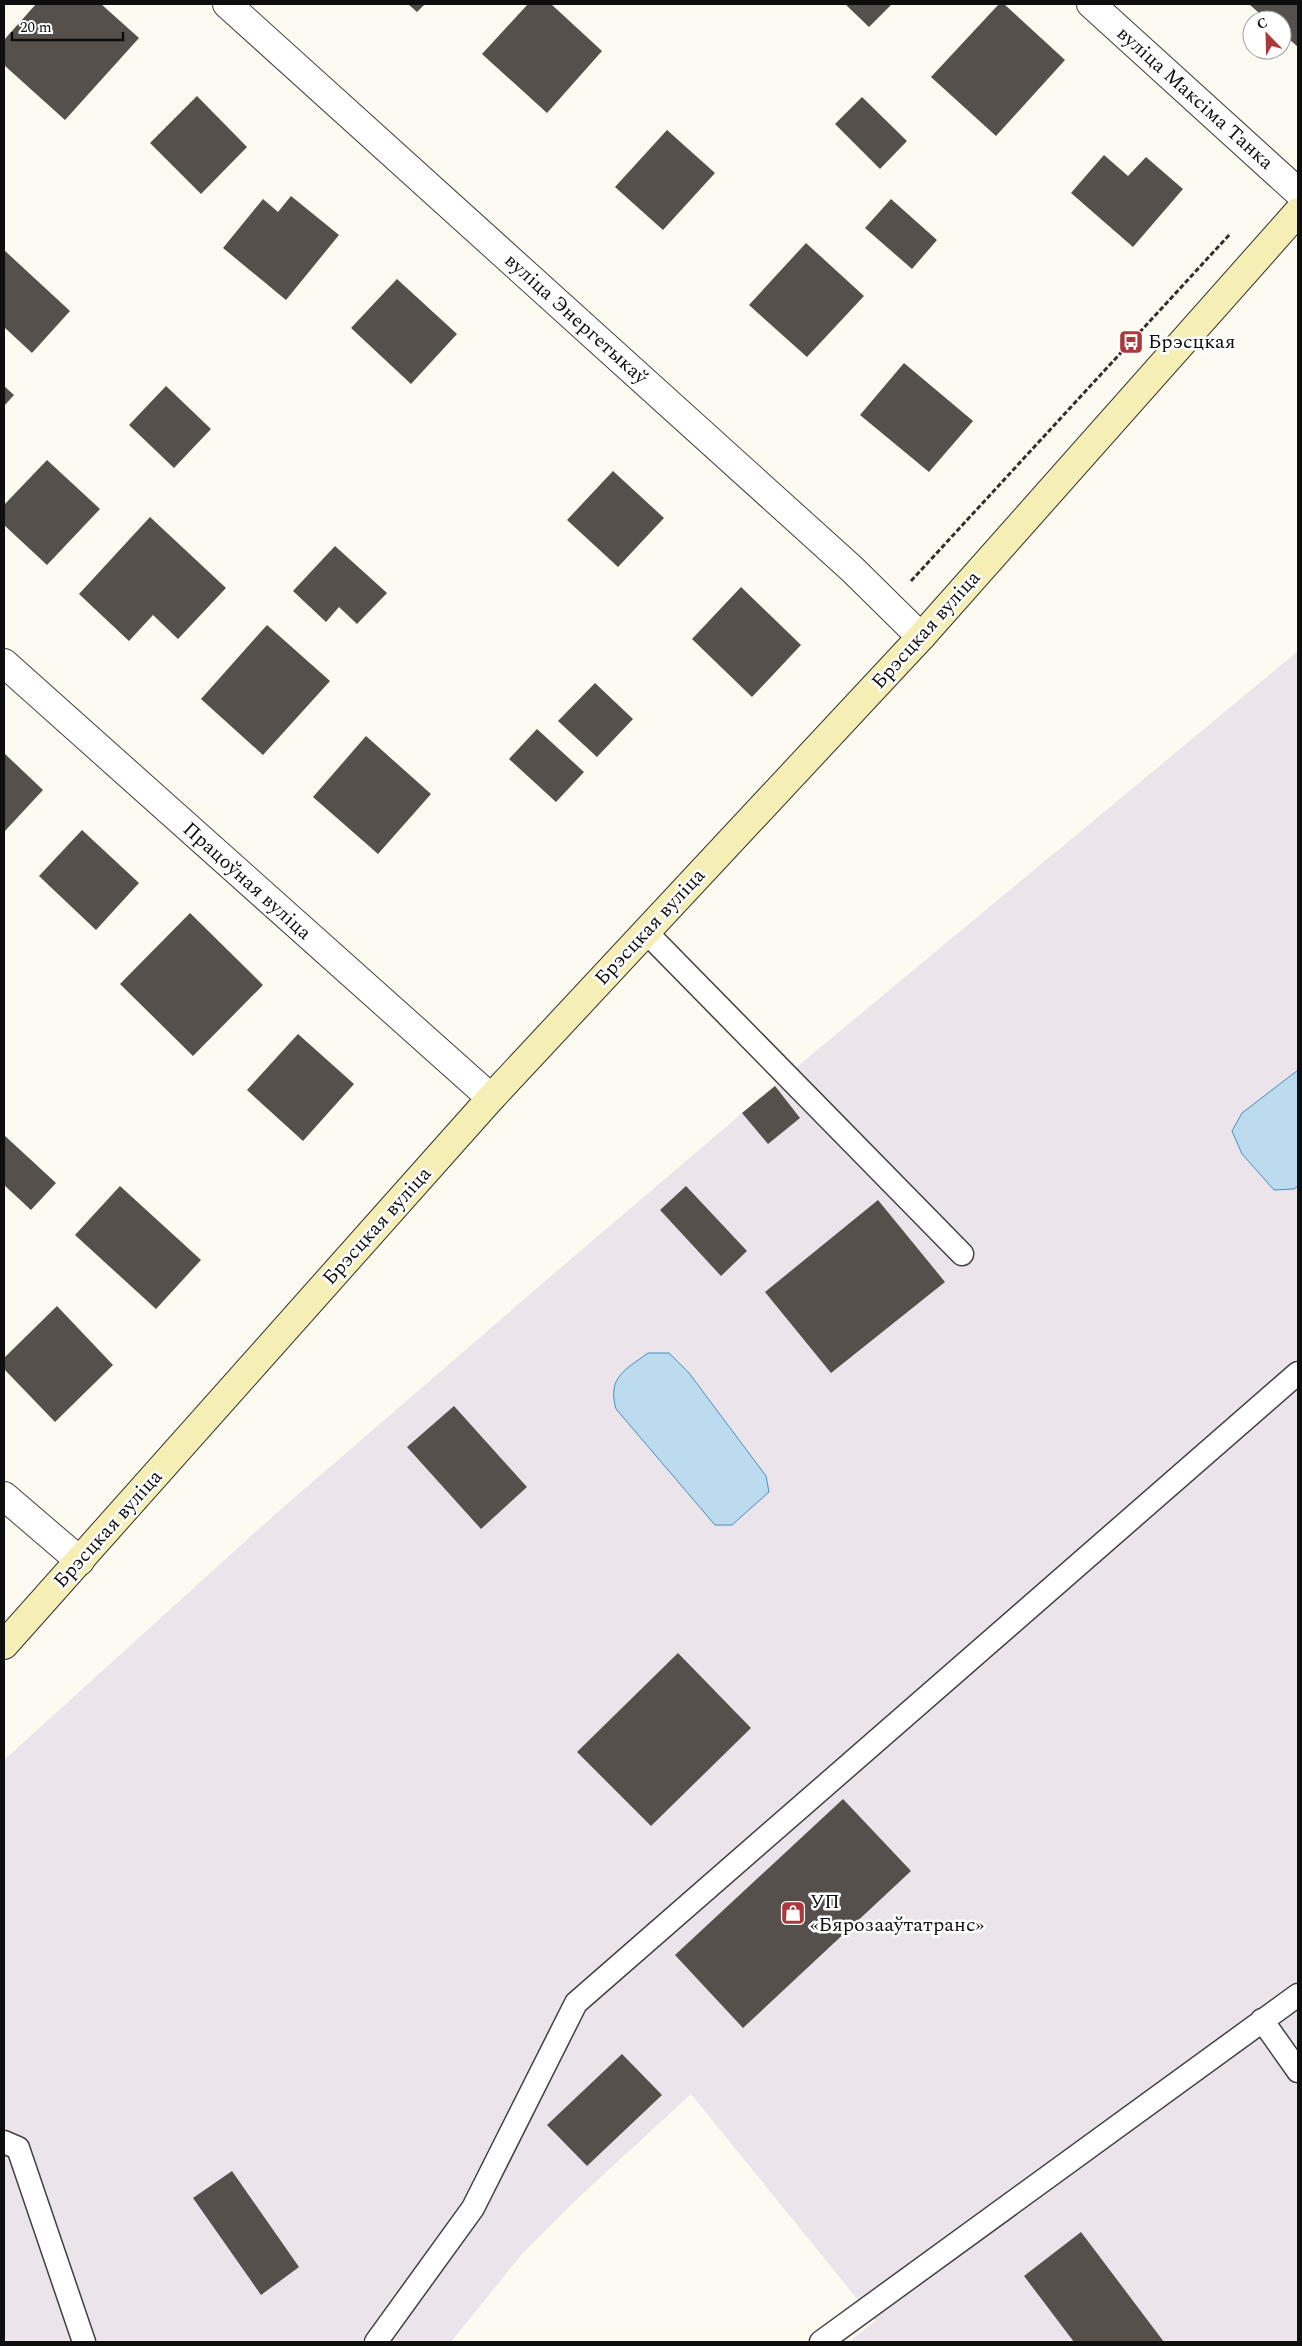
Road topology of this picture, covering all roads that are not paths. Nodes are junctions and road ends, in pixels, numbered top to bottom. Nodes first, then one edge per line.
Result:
1 (227, 4) edge
2 (1091, 4) edge
3 (1298, 192) edge
4 (1298, 212) edge
5 (921, 637) junction
6 (4, 663) edge
7 (645, 931) junction
8 (491, 1098) junction
9 (962, 1254) dead end
10 (1298, 1373) edge
11 (4, 1496) edge
12 (80, 1561) junction
13 (4, 1644) edge
14 (1298, 1995) edge
15 (1262, 2020) junction
16 (1298, 2071) edge
17 (4, 2142) edge
18 (84, 2342) edge
19 (376, 2342) edge
20 (821, 2342) edge

1 - 5 street, вуліца Энергетыкаў
2 - 3 street, вуліца Максіма Танка
4 - 5 street, Брэсцкая вуліца
5 - 7 street, Брэсцкая вуліца
6 - 8 street, Працоўная вуліца
7 - 8 street, Брэсцкая вуліца
7 - 9 lane
8 - 12 street, Брэсцкая вуліца
10 - 19 lane
11 - 12 street
12 - 13 street, Брэсцкая вуліца
14 - 15 lane
15 - 16 lane
15 - 20 lane
17 - 18 lane

